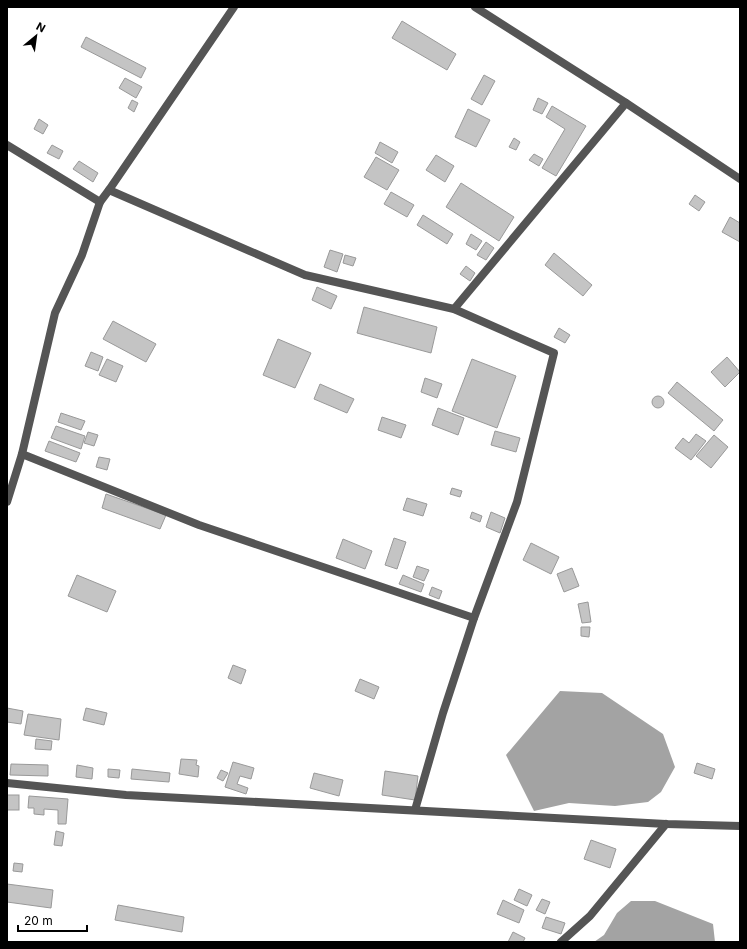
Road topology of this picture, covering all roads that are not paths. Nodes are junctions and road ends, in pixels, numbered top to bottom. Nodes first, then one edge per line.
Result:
1 (234, 7) edge
2 (475, 7) edge
3 (626, 103) junction
4 (7, 145) edge
5 (740, 179) edge
6 (109, 190) junction
7 (100, 202) junction
8 (454, 309) junction
9 (22, 454) junction
10 (7, 502) edge
11 (474, 618) junction
12 (7, 783) edge
13 (415, 810) junction
14 (666, 824) junction
15 (740, 826) edge
16 (561, 942) edge

1 - 6 street
2 - 3 street
3 - 5 street
3 - 8 street
4 - 7 street
6 - 7 street
6 - 8 street
7 - 9 street
8 - 11 street
9 - 10 street
9 - 11 street
11 - 13 street
12 - 13 street
13 - 14 street
14 - 15 street
14 - 16 street

